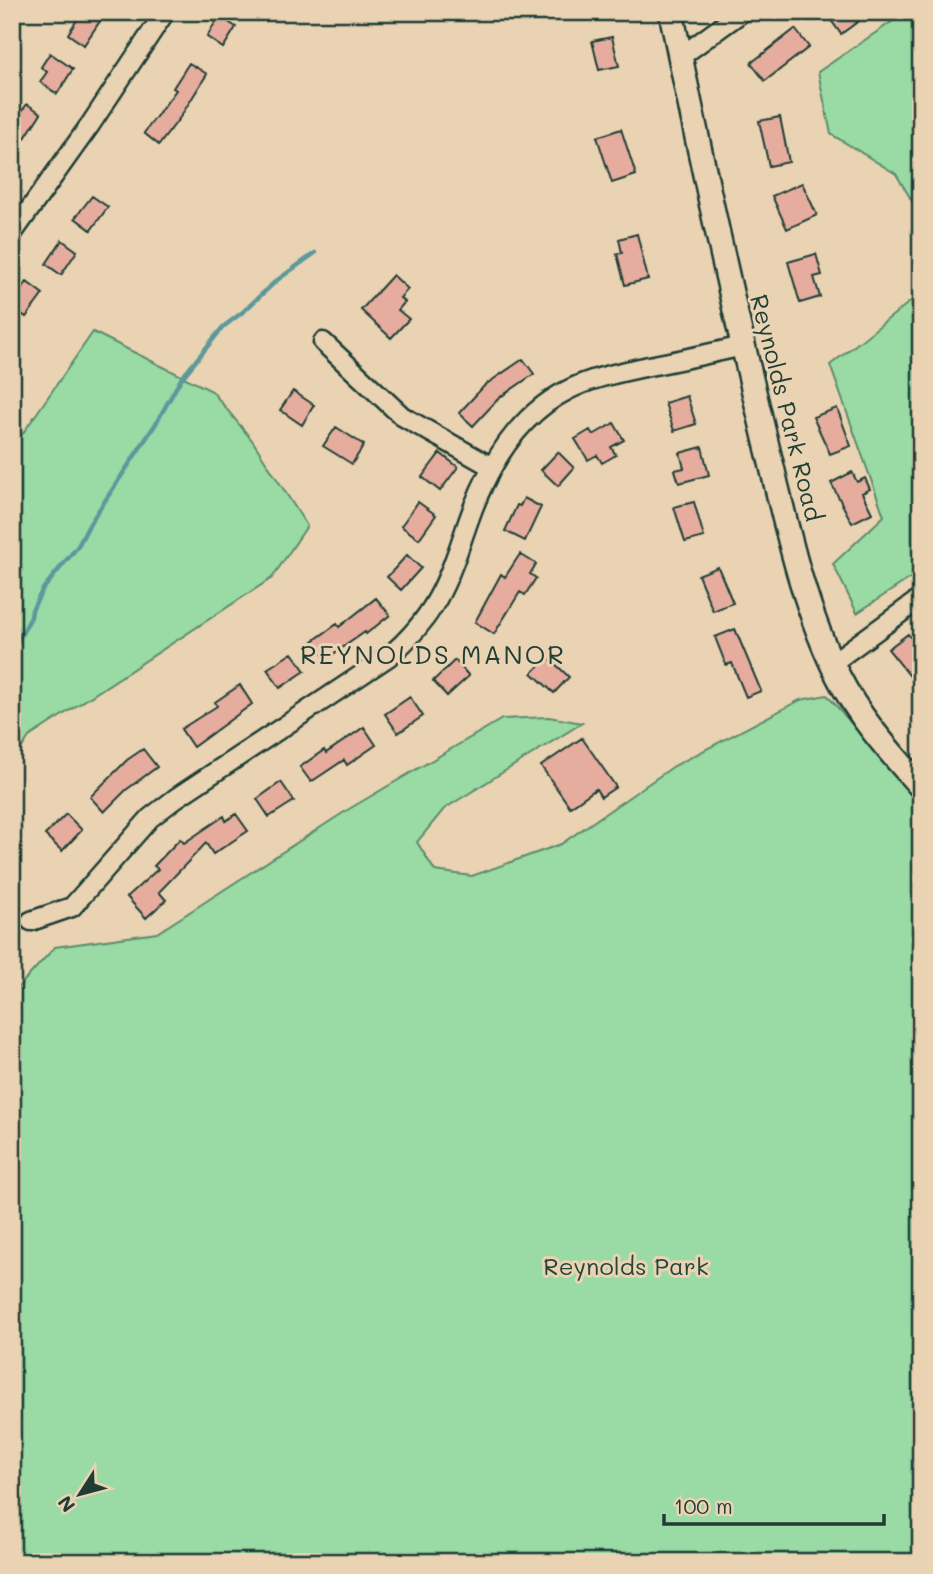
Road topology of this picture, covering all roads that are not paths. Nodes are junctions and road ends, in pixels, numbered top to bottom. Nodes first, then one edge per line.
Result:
1 (165, 12) edge
2 (671, 12) edge
3 (742, 12) edge
4 (680, 57) junction
5 (12, 234) edge
6 (323, 342) dead end
7 (743, 346) junction
8 (490, 466) junction
9 (921, 598) edge
10 (832, 663) junction
11 (921, 787) edge
12 (31, 921) dead end

1 - 5 street
2 - 4 main road, Reynolds Park Road
3 - 4 street
4 - 7 main road, Reynolds Park Road
6 - 8 street
7 - 8 street
7 - 10 main road, Reynolds Park Road
8 - 12 street
9 - 10 street
10 - 11 main road, Reynolds Park Road

